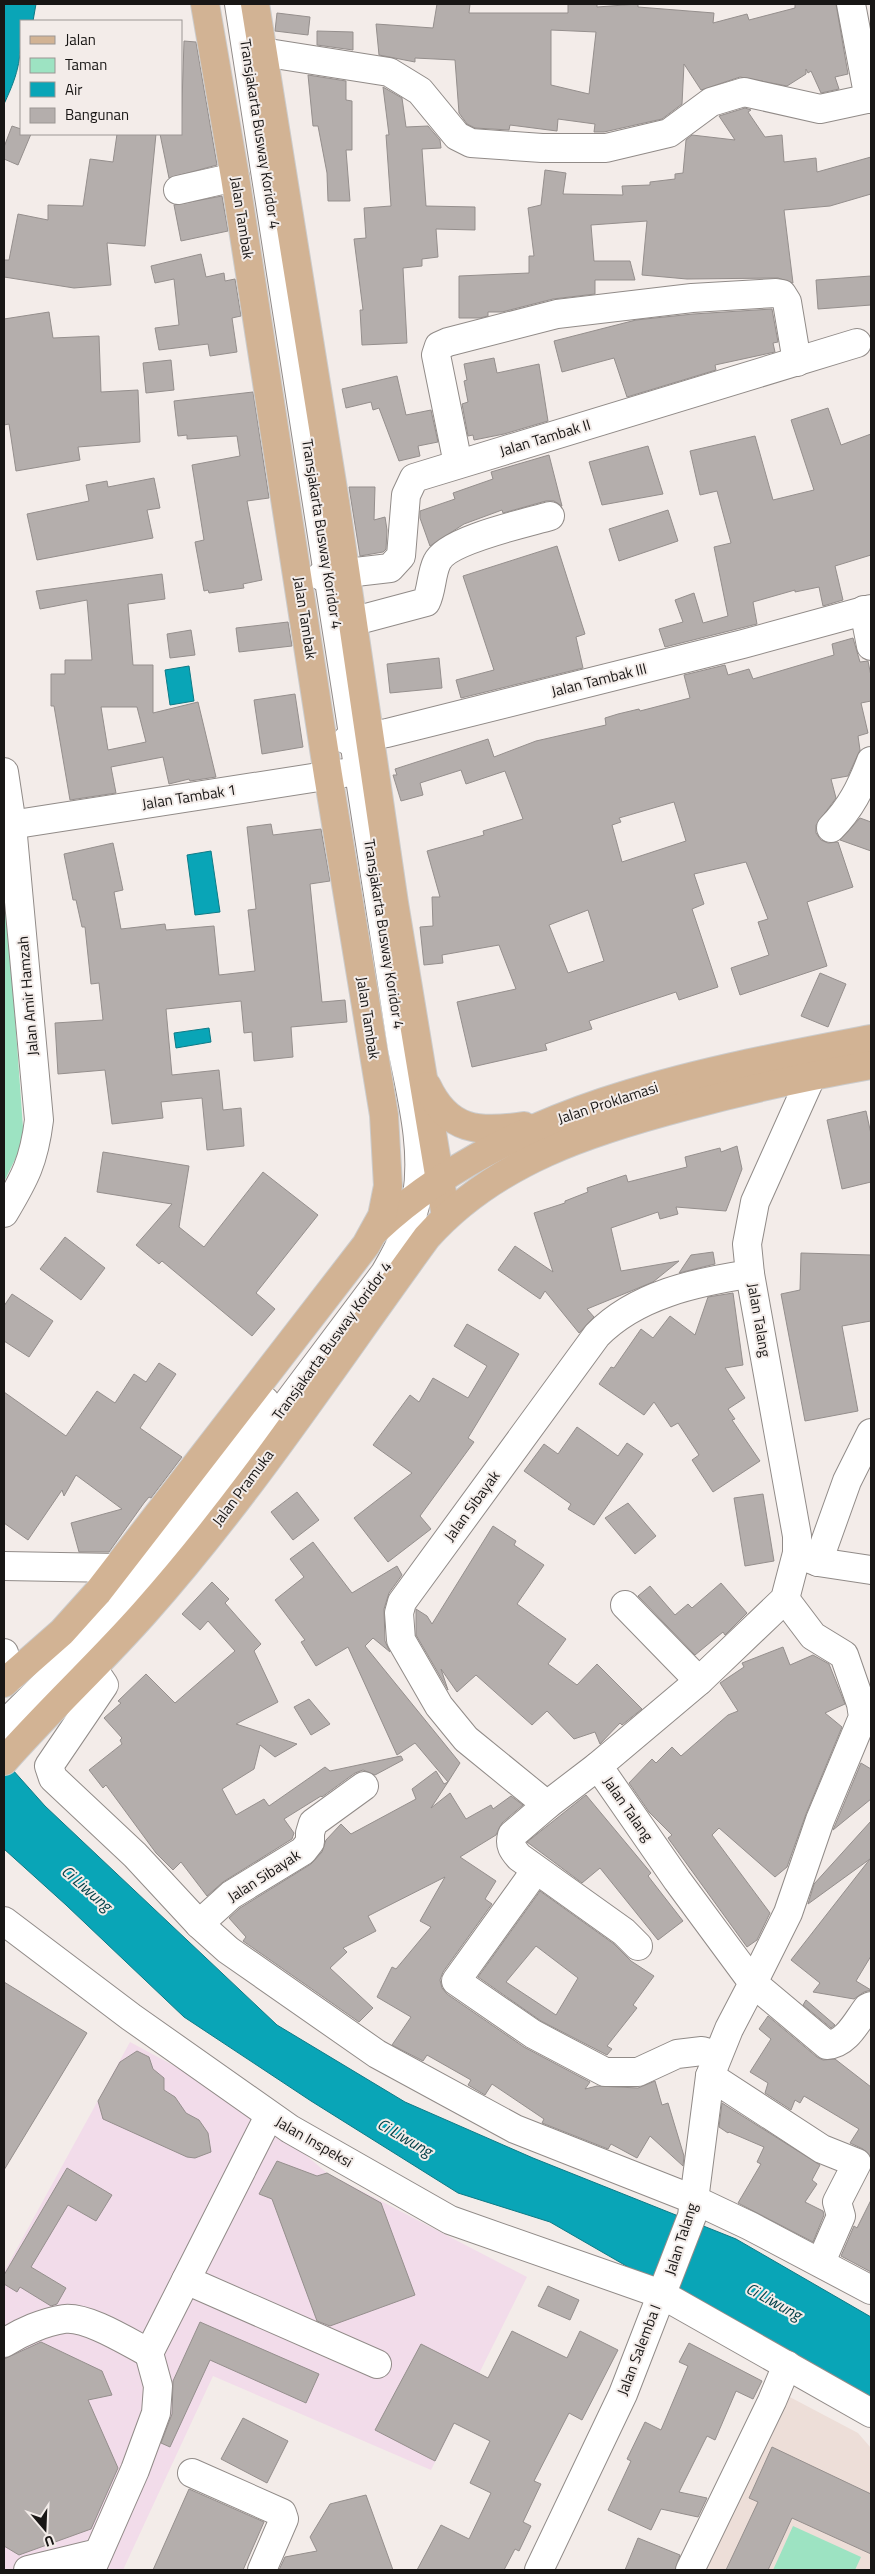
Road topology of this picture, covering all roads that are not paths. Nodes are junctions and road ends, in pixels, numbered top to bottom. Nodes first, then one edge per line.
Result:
1 (204, 4) edge
2 (221, 4) edge
3 (239, 4) edge
4 (255, 4) edge
5 (851, 4) edge
6 (262, 52) junction
7 (870, 99) edge
8 (235, 177) junction
9 (178, 190) dead end
10 (857, 343) dead end
11 (797, 362) junction
12 (458, 464) junction
13 (550, 516) dead end
14 (321, 577) junction
15 (868, 609) edge
16 (351, 622) junction
17 (871, 646) edge
18 (346, 740) junction
19 (871, 760) edge
20 (4, 772) edge
21 (351, 772) junction
22 (8, 825) edge
23 (830, 828) dead end
24 (871, 1039) edge
25 (811, 1063) junction
26 (871, 1065) edge
27 (422, 1075) junction
28 (550, 1122) junction
29 (440, 1180) junction
30 (417, 1196) junction
31 (4, 1213) edge
32 (394, 1213) junction
33 (446, 1217) junction
34 (374, 1232) junction
35 (750, 1274) junction
36 (871, 1433) edge
37 (808, 1558) junction
38 (4, 1566) edge
39 (117, 1568) junction
40 (871, 1570) edge
41 (785, 1599) junction
42 (625, 1605) dead end
43 (39, 1654) junction
44 (92, 1667) junction
45 (6, 1671) edge
46 (700, 1681) junction
47 (867, 1720) edge
48 (9, 1737) edge
49 (598, 1766) junction
50 (364, 1786) dead end
51 (547, 1805) junction
52 (536, 1870) junction
53 (4, 1921) edge
54 (199, 1924) junction
55 (638, 1946) dead end
56 (753, 1983) junction
57 (871, 2006) edge
58 (713, 2066) junction
59 (269, 2116) junction
60 (694, 2208) junction
61 (821, 2262) junction
62 (186, 2280) junction
63 (871, 2290) edge
64 (662, 2293) junction
65 (4, 2343) edge
66 (149, 2353) junction
67 (377, 2364) dead end
68 (787, 2365) junction
69 (871, 2413) edge
70 (192, 2473) dead end
71 (95, 2561) edge
72 (28, 2570) edge
73 (262, 2570) edge
74 (538, 2570) edge
75 (690, 2570) edge

1 - 8 main road, Jalan Tambak
2 - 14 street, Transjakarta Busway Koridor 4
3 - 14 street, Transjakarta Busway Koridor 4
4 - 6 main road, Jalan Tambak
5 - 7 street
6 - 7 street
6 - 14 main road, Jalan Tambak
8 - 9 street
8 - 14 main road, Jalan Tambak
10 - 11 street, Jalan Tambak II
11 - 12 street, Jalan Tambak II
11 - 12 street
12 - 14 street, Jalan Tambak II
13 - 16 street
14 - 16 main road, Jalan Tambak
14 - 18 main road, Jalan Tambak
15 - 17 street
15 - 18 street, Jalan Tambak III
16 - 18 main road, Jalan Tambak
18 - 21 main road, Jalan Tambak
18 - 21 main road, Jalan Tambak
19 - 23 street
20 - 22 street, Jalan Amir Hamzah
21 - 22 street, Jalan Tambak 1
21 - 27 main road, Jalan Tambak
21 - 30 street, Transjakarta Busway Koridor 4
21 - 32 street, Transjakarta Busway Koridor 4
21 - 34 main road, Jalan Tambak
22 - 31 street, Jalan Amir Hamzah
24 - 25 main road, Jalan Proklamasi
25 - 26 main road, Jalan Proklamasi
25 - 28 main road, Jalan Proklamasi
25 - 33 main road, Jalan Proklamasi
25 - 35 street, Jalan Talang
27 - 28 main road
27 - 29 main road, Jalan Tambak
28 - 29 main road, Jalan Proklamasi
29 - 30 main road, Jalan Proklamasi
29 - 33 main road, Jalan Tambak
30 - 32 main road, Jalan Proklamasi
30 - 48 street, Transjakarta Busway Koridor 4
32 - 34 main road, Jalan Proklamasi
32 - 43 street, Transjakarta Busway Koridor 4
33 - 44 main road, Jalan Pramuka
34 - 39 main road
35 - 37 street, Jalan Talang
35 - 51 street, Jalan Sibayak
36 - 37 street
37 - 40 street
37 - 41 street, Jalan Talang
38 - 39 street
39 - 43 main road
41 - 46 street, Jalan Talang
41 - 47 street, Jalan Talang
42 - 46 street
43 - 45 main road
44 - 48 main road, Jalan Pramuka
44 - 54 street
46 - 49 street, Jalan Talang
47 - 56 street, Jalan Talang
49 - 51 street
49 - 56 street, Jalan Talang
50 - 54 street, Jalan Sibayak
51 - 52 street
52 - 55 street
52 - 58 street
53 - 59 street, Jalan Inspeksi
54 - 60 street
56 - 57 street
56 - 58 street, Jalan Talang
58 - 60 street, Jalan Talang
58 - 61 street
59 - 62 street
59 - 64 street, Jalan Inspeksi
60 - 61 street
60 - 64 street, Jalan Talang
61 - 63 street
62 - 66 street
62 - 67 street
64 - 68 street, Jalan Salemba I
64 - 74 street, Jalan Salemba I
65 - 66 street
66 - 71 street
68 - 69 street, Jalan Salemba I
68 - 75 street
70 - 73 street
71 - 72 street

